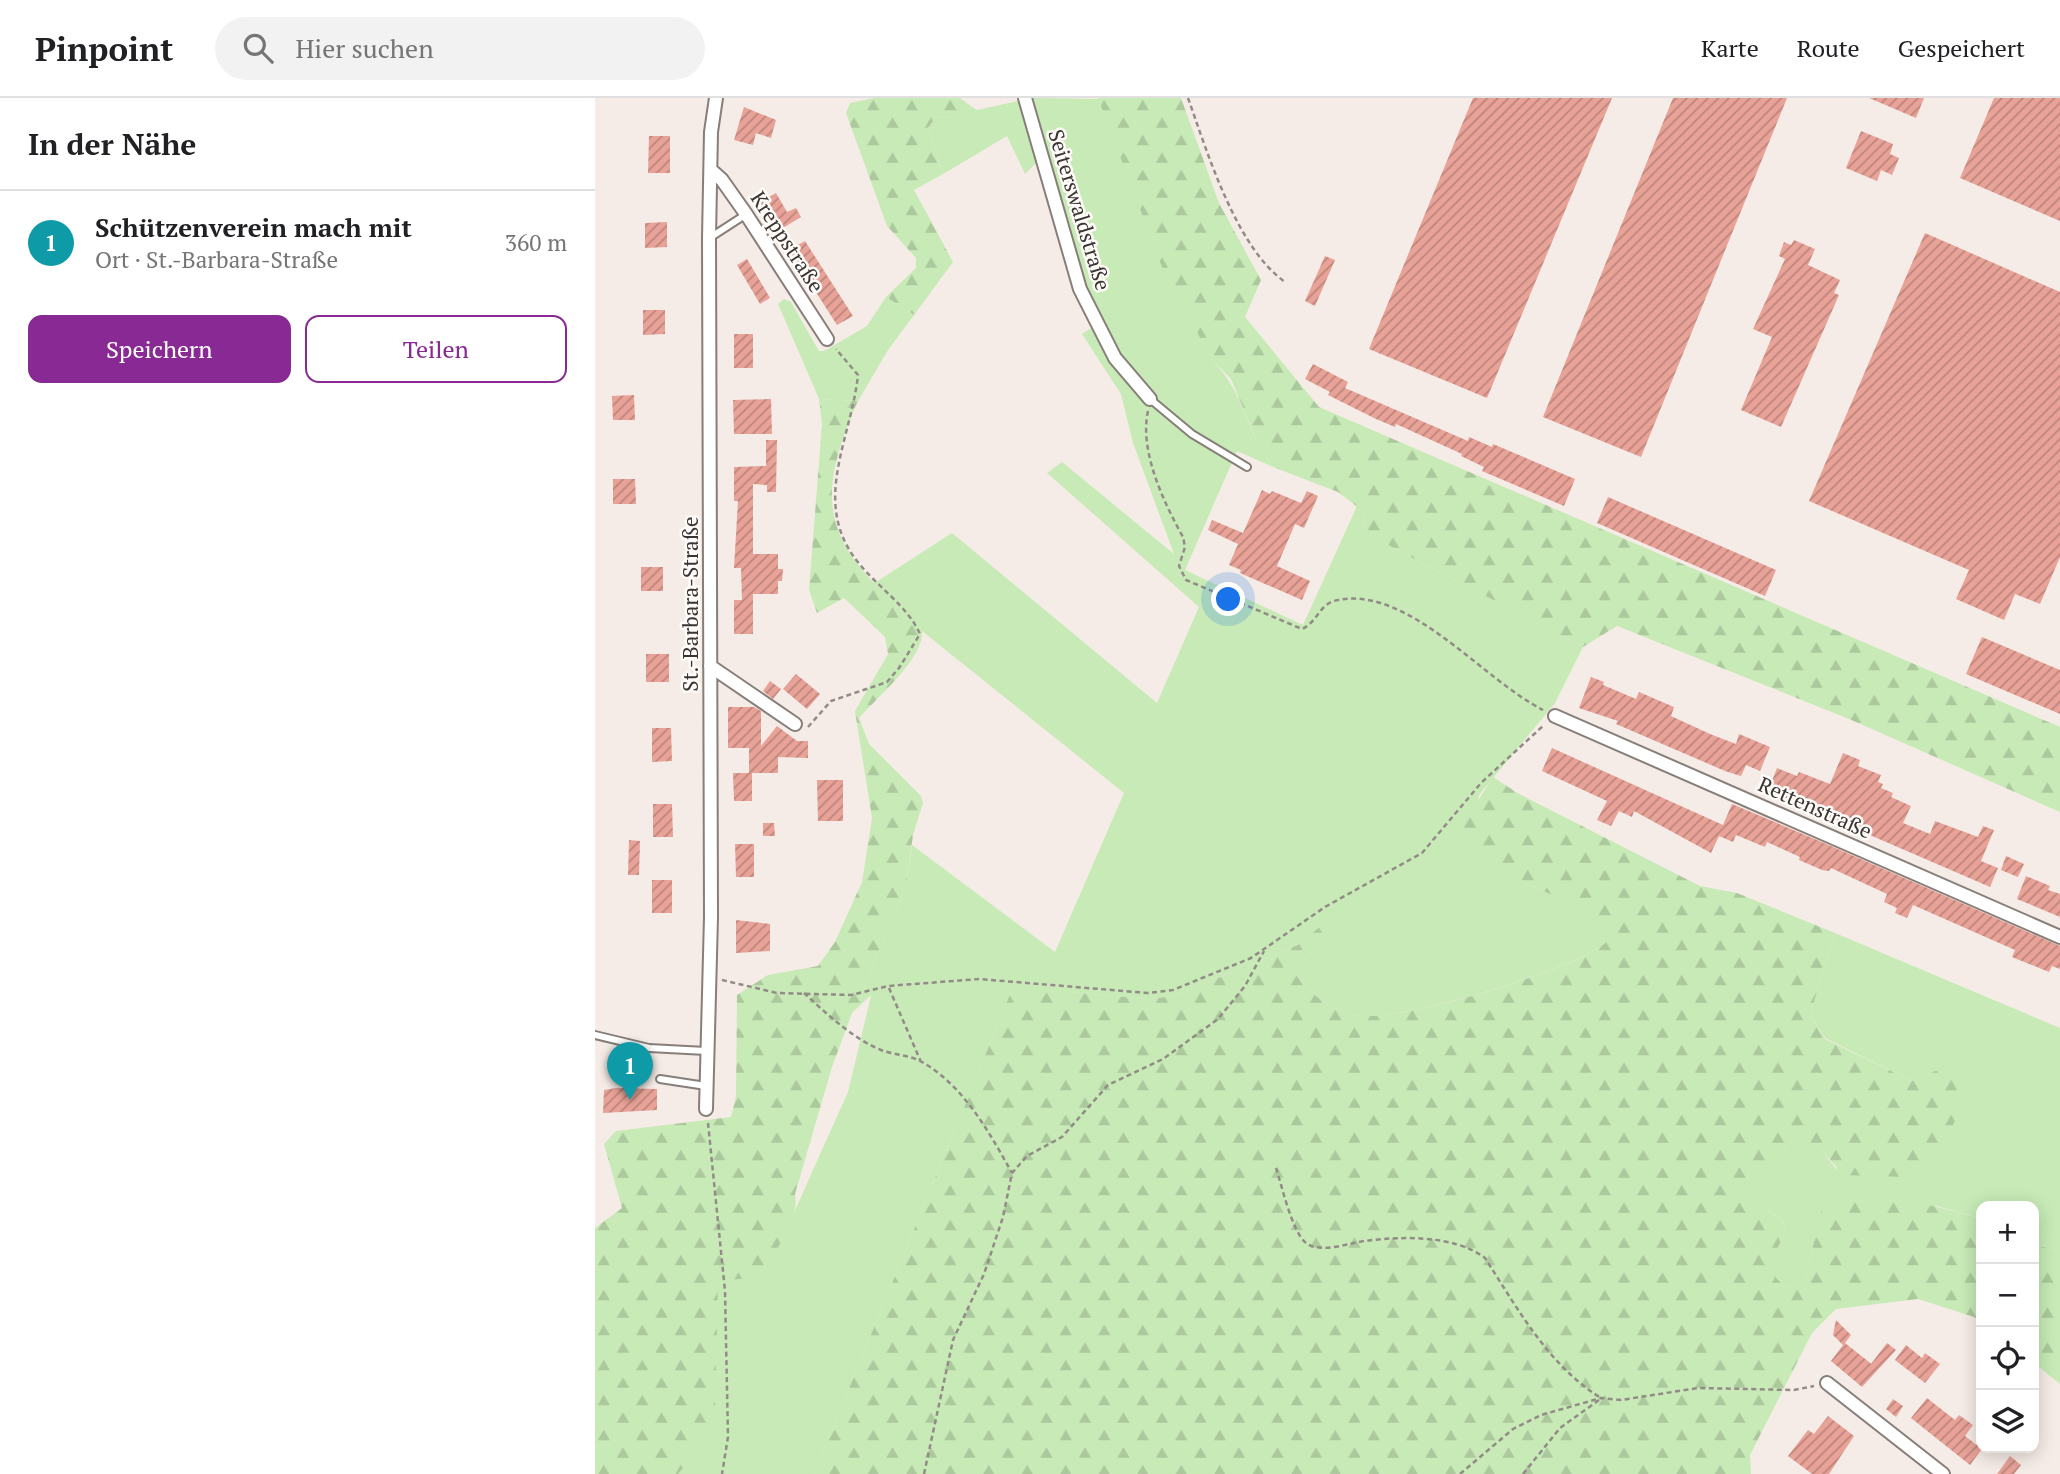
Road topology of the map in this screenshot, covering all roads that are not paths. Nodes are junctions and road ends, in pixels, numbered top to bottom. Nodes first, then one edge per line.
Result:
1 (716, 98) edge
2 (1025, 98) edge
3 (711, 170) junction
4 (746, 214) junction
5 (709, 238) junction
6 (827, 339) road end
7 (1150, 399) joint
8 (1247, 467) dead end
9 (711, 666) junction
10 (1555, 716) road end
11 (795, 724) road end
12 (2060, 937) edge
13 (595, 1035) edge
14 (706, 1051) junction
15 (660, 1079) dead end
16 (706, 1086) junction
17 (706, 1110) road end
18 (1827, 1383) road end
19 (1943, 1474) edge

1 - 3 street, St.-Barbara-Straße
2 - 7 street, Seiterswaldstraße
3 - 4 street, Kreppstraße
3 - 5 street, St.-Barbara-Straße
4 - 5 lane
4 - 6 street, Kreppstraße
5 - 9 street, St.-Barbara-Straße
7 - 8 lane
9 - 11 street
9 - 14 street, St.-Barbara-Straße
10 - 12 street, Rettenstraße
13 - 14 lane
14 - 16 street, St.-Barbara-Straße
15 - 16 lane
16 - 17 street, St.-Barbara-Straße
18 - 19 street

